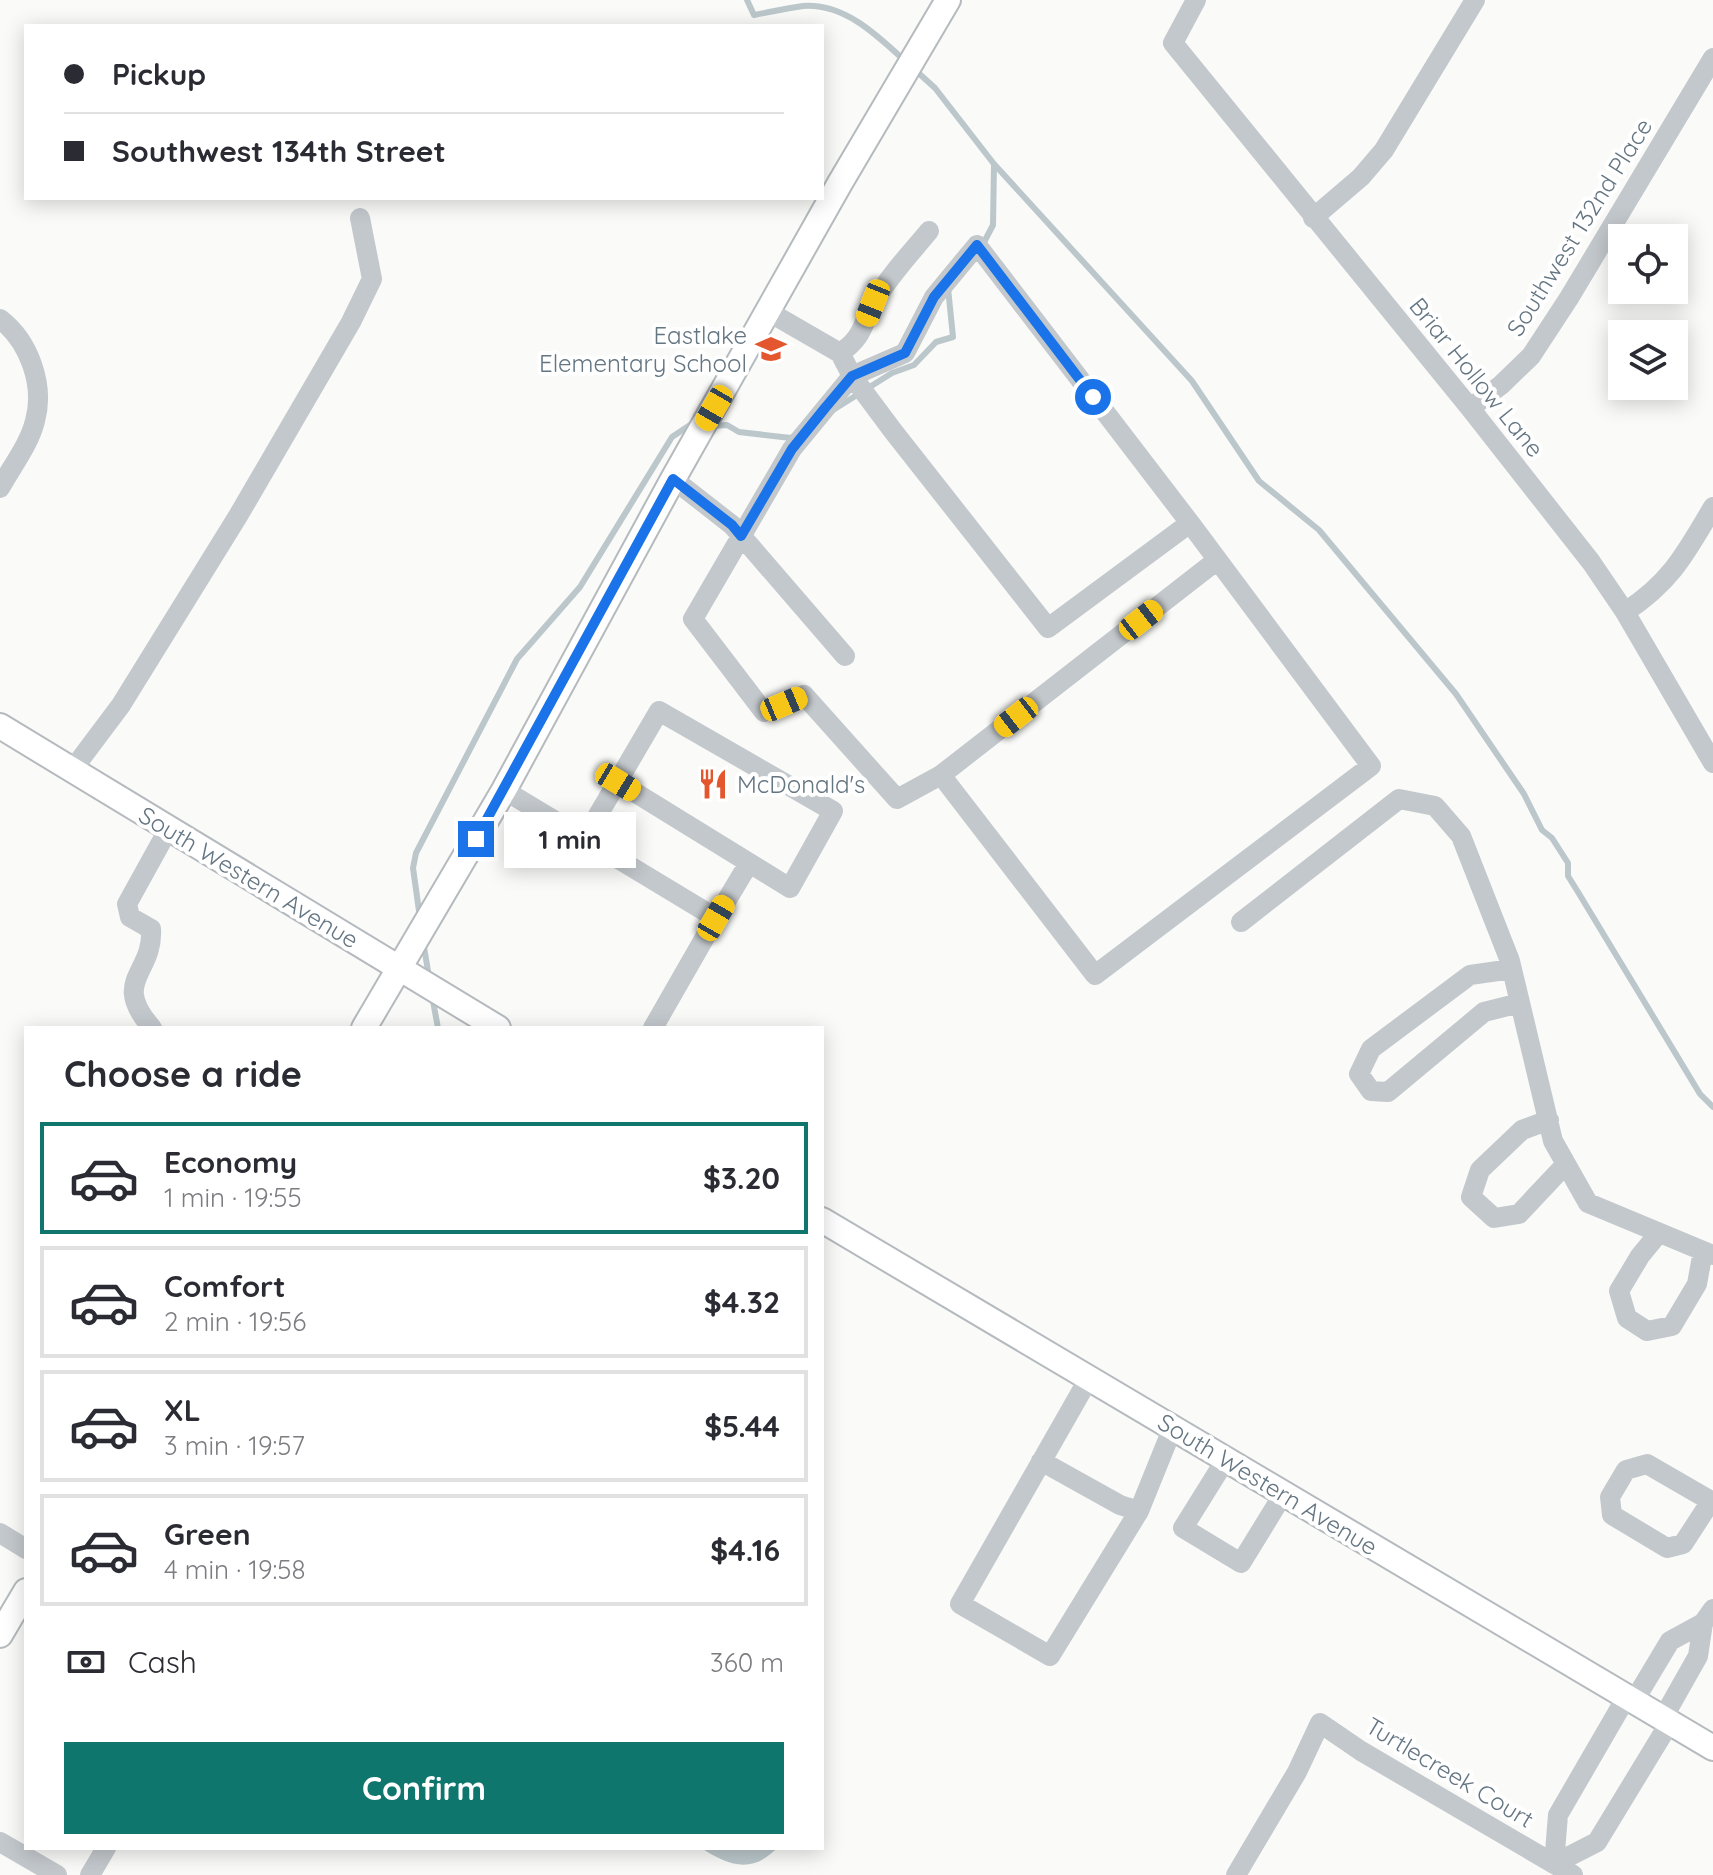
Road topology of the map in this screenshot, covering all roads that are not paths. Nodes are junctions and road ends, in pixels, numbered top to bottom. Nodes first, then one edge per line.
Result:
1 (948, 0) edge
2 (1196, 0) edge
3 (1475, 0) edge
4 (1713, 58) edge
5 (360, 218) dead end
6 (1313, 218) junction
7 (929, 231) dead end
8 (769, 312) junction
9 (0, 319) edge
10 (840, 353) junction
11 (852, 376) junction
12 (1470, 408) junction
13 (673, 479) junction
14 (0, 488) edge
15 (1713, 507) edge
16 (1190, 523) junction
17 (741, 536) junction
18 (1216, 561) junction
19 (1625, 612) junction
20 (845, 656) dead end
21 (0, 726) edge
22 (1713, 763) edge
23 (73, 769) junction
24 (941, 775) junction
25 (618, 782) junction
26 (504, 790) junction
27 (169, 828) junction
28 (584, 839) junction
29 (749, 863) junction
30 (716, 918) junction
31 (1241, 922) dead end
32 (399, 969) junction
33 (1512, 969) junction
34 (1520, 1003) junction
35 (150, 1026) edge
36 (365, 1026) edge
37 (495, 1026) edge
38 (654, 1026) edge
39 (1549, 1120) junction
40 (1566, 1164) junction
41 (824, 1224) edge
42 (1658, 1234) junction
43 (1708, 1253) edge
44 (1089, 1378) junction
45 (1173, 1427) junction
46 (1226, 1459) junction
47 (1041, 1461) junction
48 (1284, 1493) junction
49 (1712, 1501) edge
50 (1139, 1511) junction
51 (0, 1533) edge
52 (24, 1548) edge
53 (24, 1594) edge
54 (1708, 1616) edge
55 (0, 1635) edge
56 (1631, 1699) junction
57 (1667, 1720) junction
58 (1713, 1748) edge
59 (0, 1842) edge
60 (105, 1850) edge
61 (1551, 1870) edge
62 (57, 1875) edge
63 (90, 1875) edge
64 (1236, 1875) edge
65 (1573, 1875) edge

1 - 8 main road
2 - 6 street, Briar Hollow Lane
3 - 6 street
4 - 12 street, Southwest 132nd Place
5 - 23 street
6 - 12 street, Briar Hollow Lane
7 - 10 street
8 - 10 street
8 - 13 main road
9 - 14 street
10 - 11 street
11 - 16 street
11 - 16 street
11 - 17 street
12 - 19 street, Briar Hollow Lane
13 - 17 street
13 - 26 main road
15 - 19 street
16 - 18 street
17 - 20 street
17 - 24 street
18 - 24 street
18 - 24 street
19 - 22 street, Briar Hollow Lane
21 - 23 main road, South Western Avenue
23 - 27 main road, South Western Avenue
25 - 28 street
25 - 29 street
25 - 29 street
26 - 28 street
26 - 32 main road
27 - 32 main road, South Western Avenue
27 - 35 street
28 - 30 street
29 - 30 street
30 - 38 street
31 - 33 street
32 - 36 main road
32 - 37 main road, South Western Avenue
33 - 34 street
33 - 34 street
34 - 39 street
39 - 40 street
39 - 40 street
40 - 42 street
41 - 44 main road, South Western Avenue
42 - 43 street
42 - 43 street
44 - 45 main road, South Western Avenue
44 - 47 street
45 - 46 main road, South Western Avenue
45 - 50 street
46 - 48 main road, South Western Avenue
46 - 48 street
47 - 50 street
47 - 50 street
48 - 56 main road, South Western Avenue
49 - 49 street
51 - 52 street
53 - 55 main road
54 - 56 street
54 - 57 street
56 - 57 main road, South Western Avenue
56 - 61 street
57 - 58 main road, South Western Avenue
57 - 61 street
59 - 62 street
60 - 63 street
61 - 64 street, Turtlecreek Court
61 - 65 street, Turtlecreek Court

